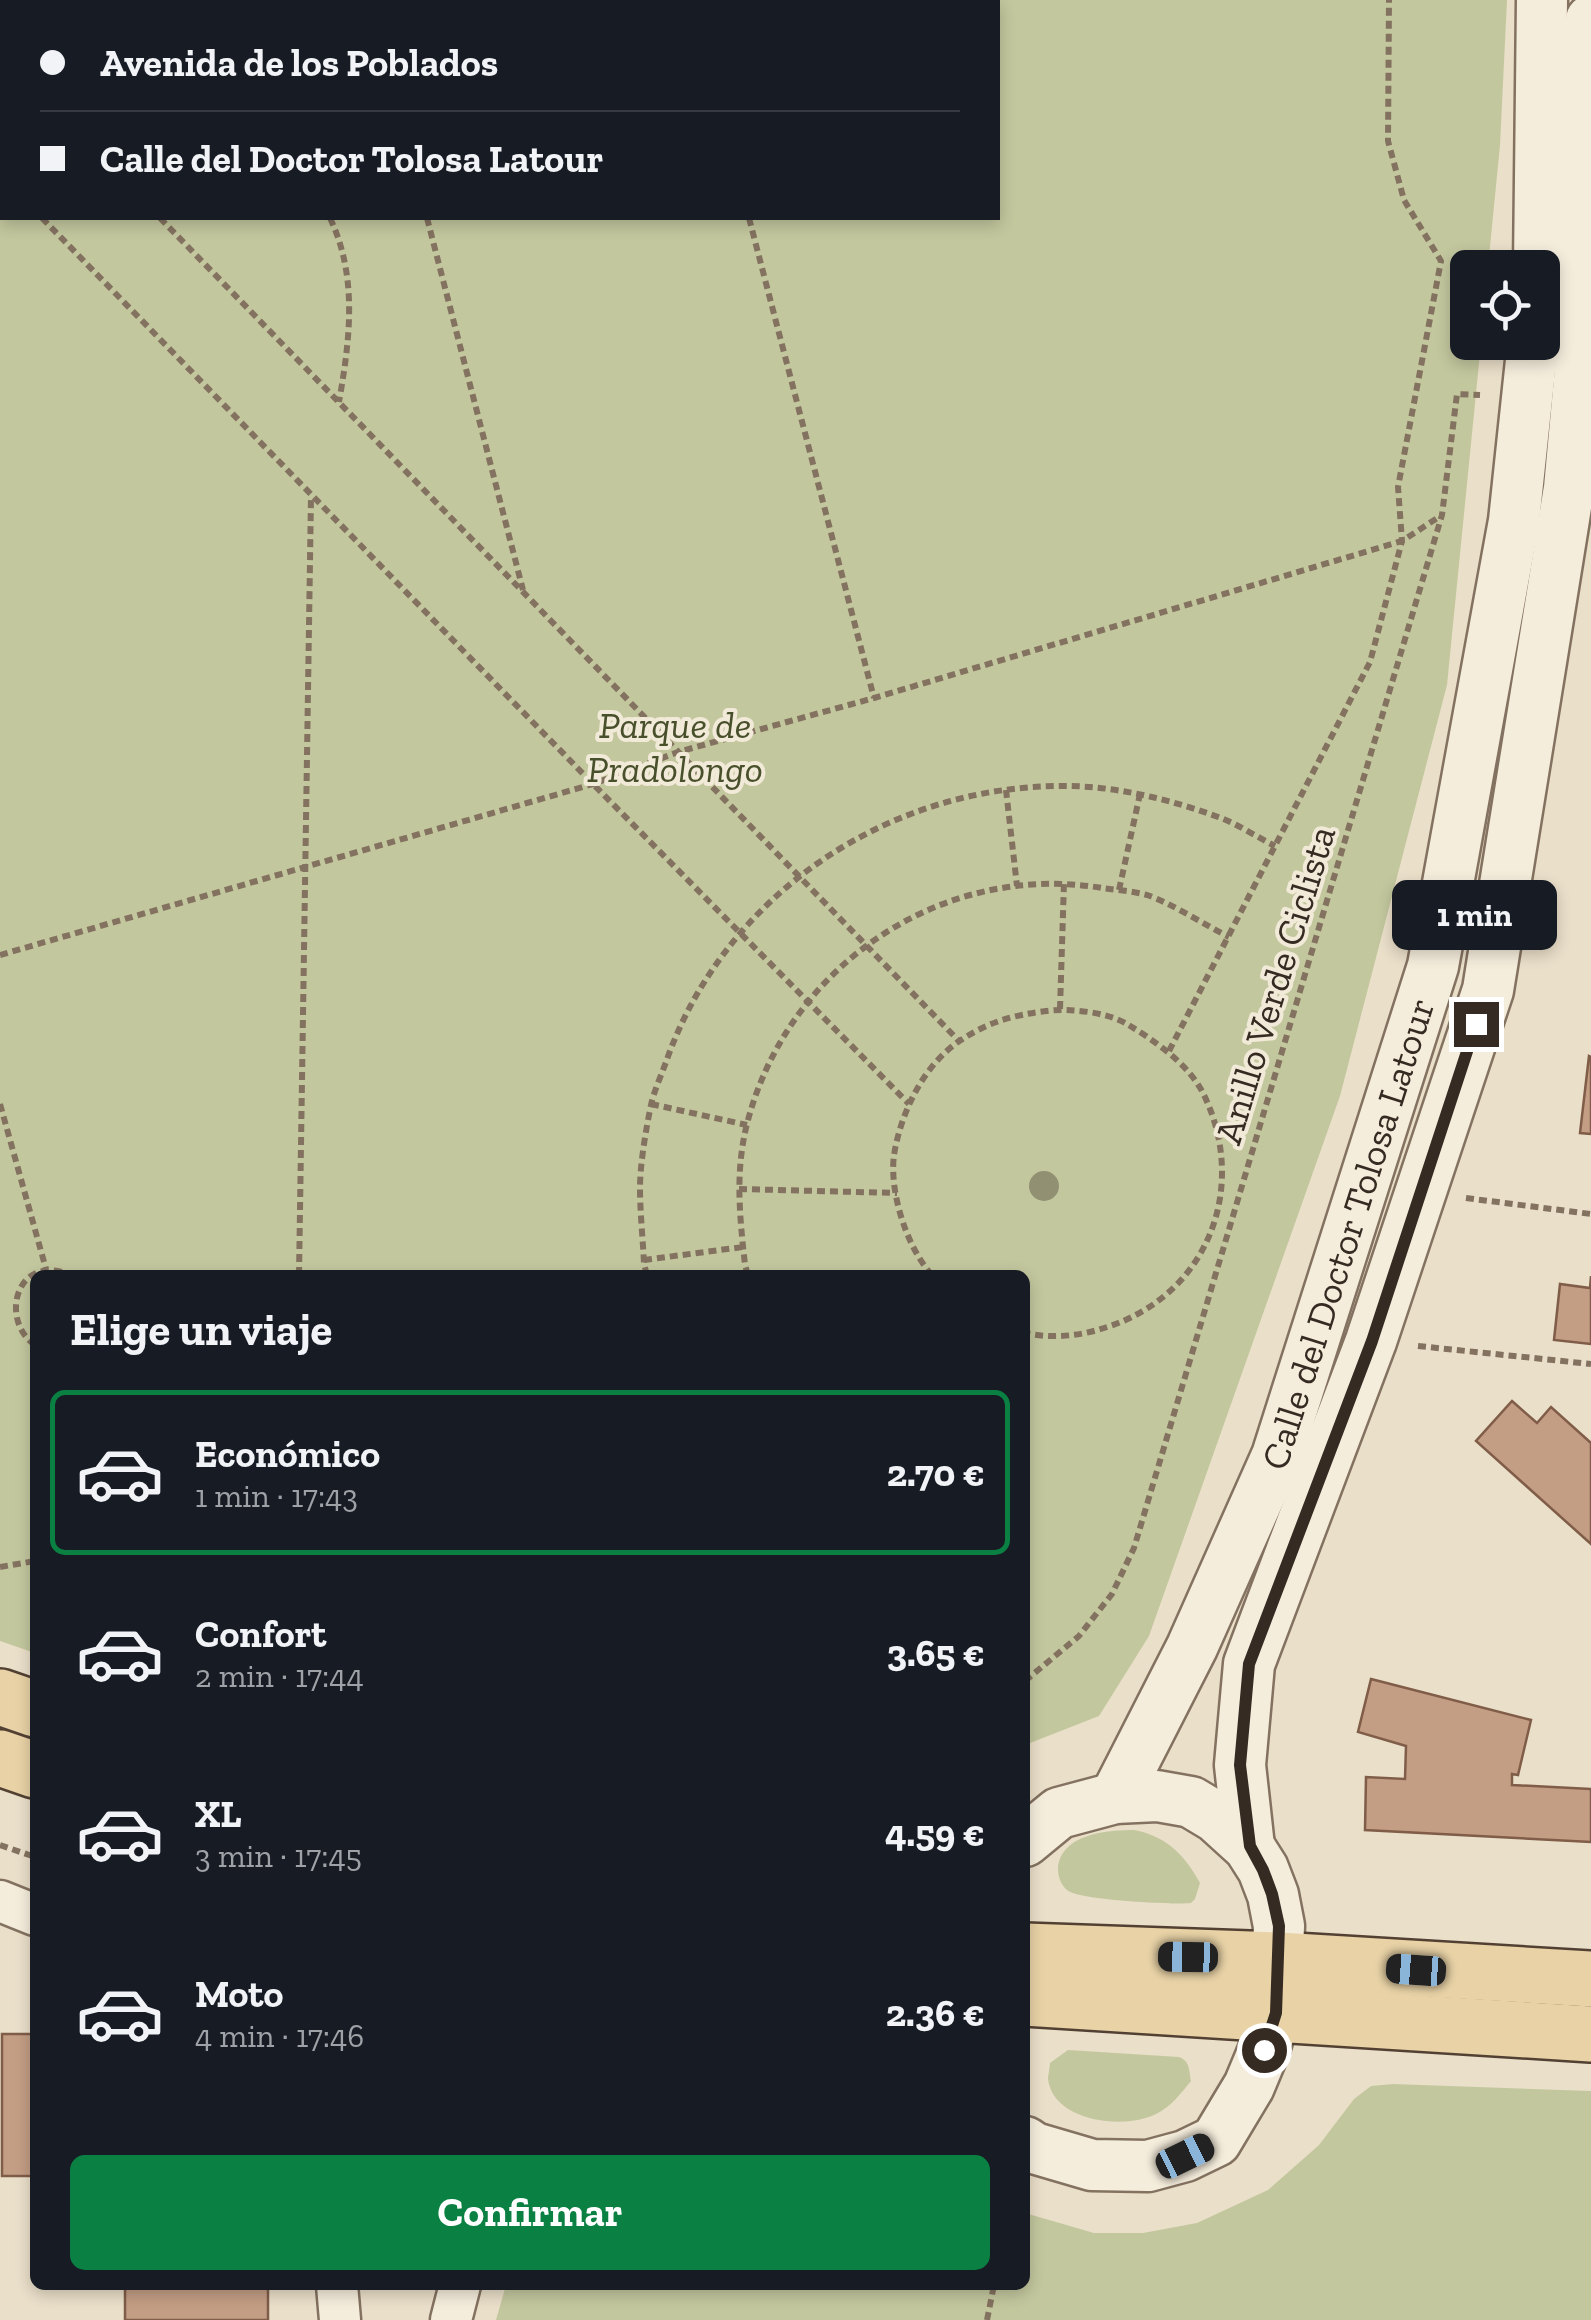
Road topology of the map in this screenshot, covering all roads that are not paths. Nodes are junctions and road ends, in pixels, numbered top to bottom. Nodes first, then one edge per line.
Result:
1 (1542, 0) edge
2 (1591, 20) edge
3 (1539, 250) edge
4 (1531, 360) edge
5 (1580, 483) edge
6 (0, 1697) edge
7 (30, 1707) edge
8 (0, 1758) edge
9 (30, 1768) edge
10 (1115, 1798) junction
11 (1030, 1837) edge
12 (1250, 1846) junction
13 (0, 1900) edge
14 (30, 1913) edge
15 (1030, 1951) edge
16 (1278, 1960) junction
17 (1591, 1979) edge
18 (1030, 1998) edge
19 (1276, 2013) junction
20 (1591, 2034) edge
21 (1030, 2145) edge
22 (338, 2290) edge
23 (340, 2320) edge

1 - 3 street
2 - 5 street, Calle del Doctor Tolosa Latour
4 - 10 street, Calle del Doctor Tolosa Latour
5 - 12 street, Calle del Doctor Tolosa Latour
6 - 7 main road
8 - 9 main road
10 - 11 street
10 - 12 street
12 - 16 street
13 - 14 street
15 - 16 main road
16 - 17 main road
16 - 19 street
18 - 19 main road
19 - 20 main road
19 - 21 street
22 - 23 street

